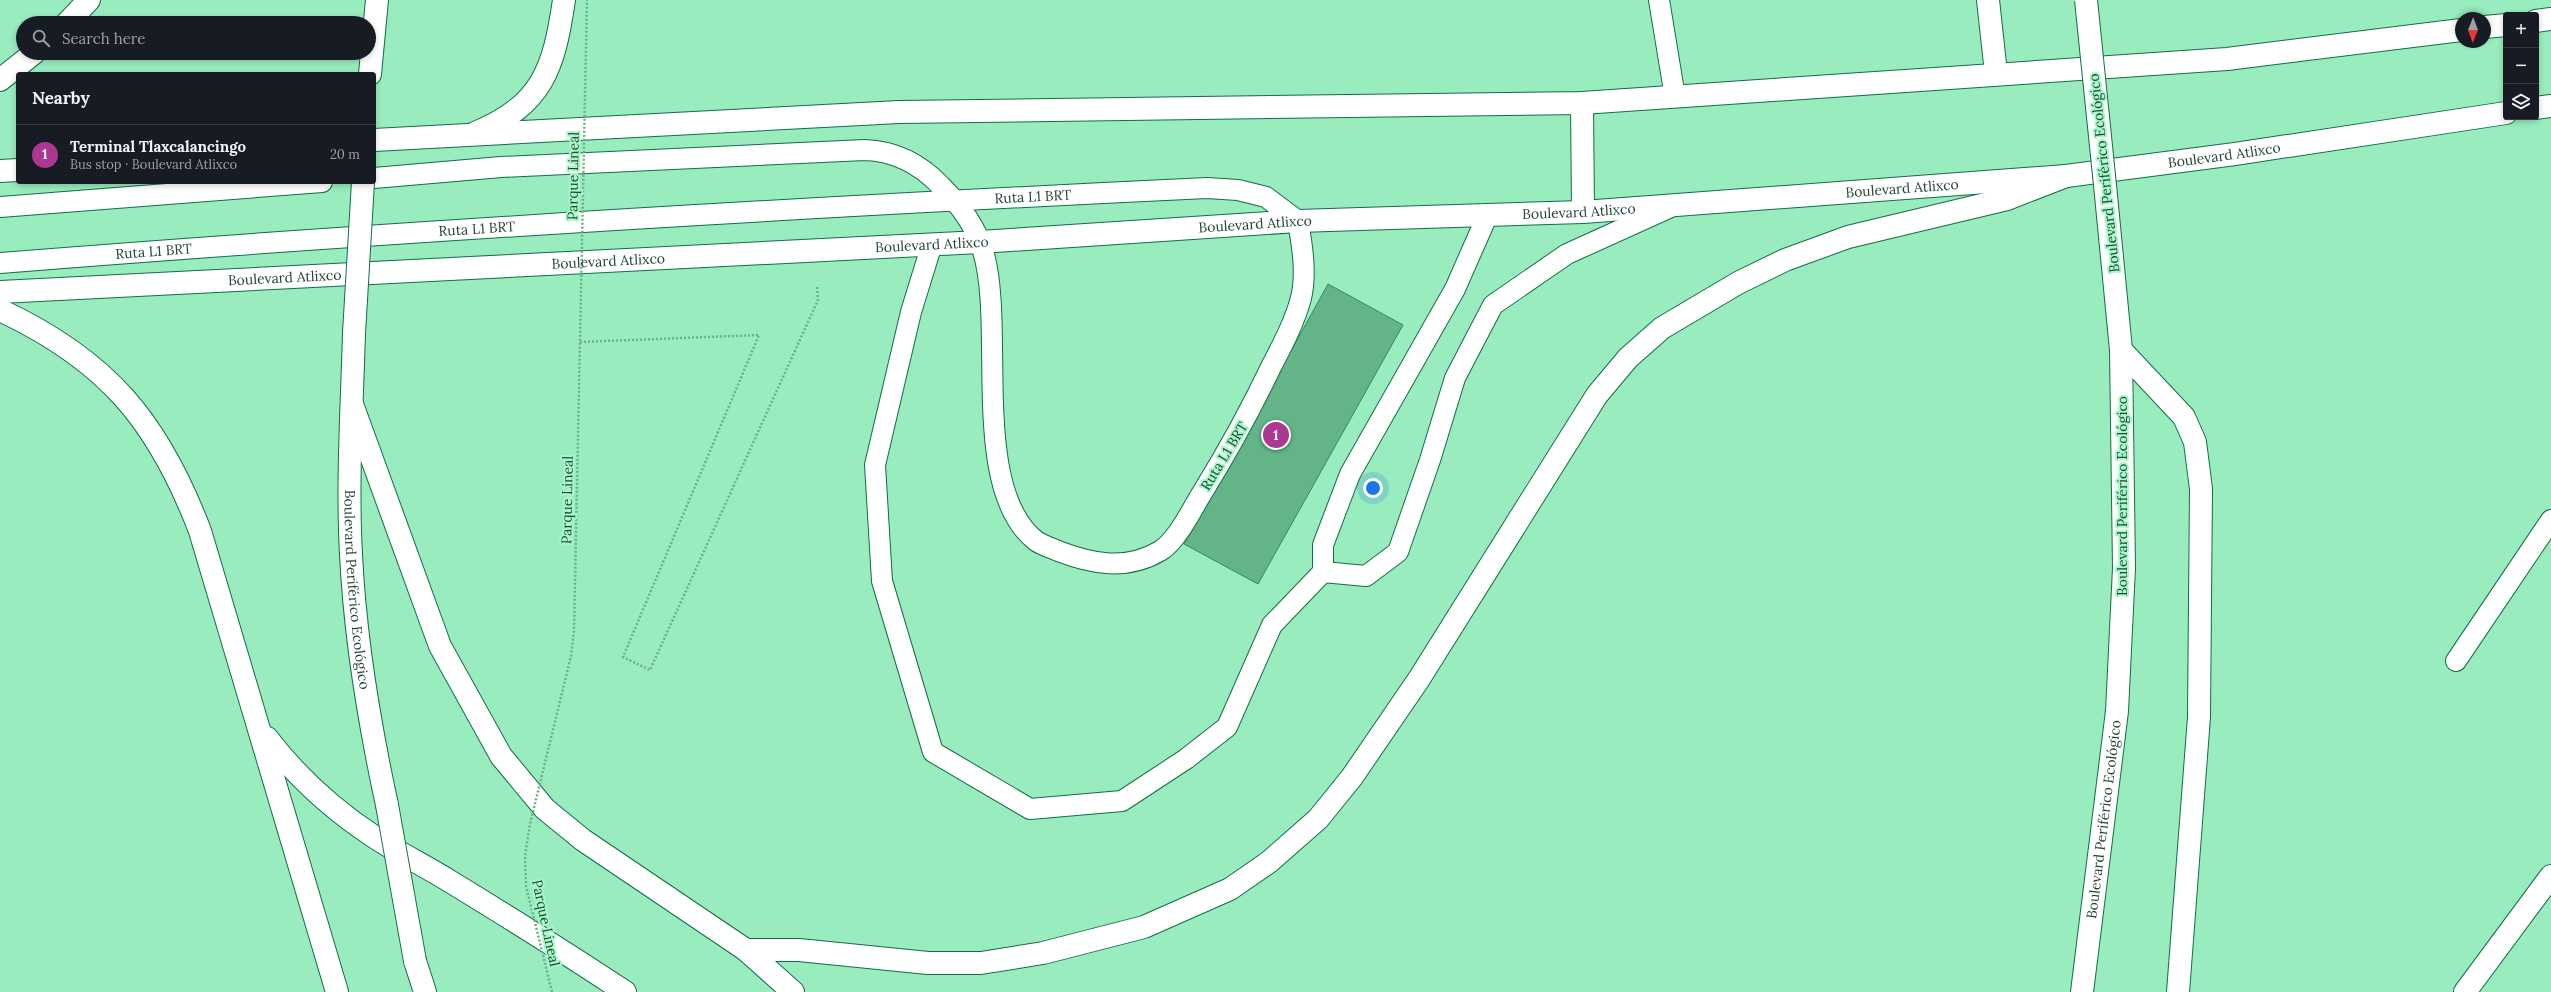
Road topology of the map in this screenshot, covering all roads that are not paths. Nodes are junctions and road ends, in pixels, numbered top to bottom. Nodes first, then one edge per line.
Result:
1 (89, 0) edge
2 (377, 0) edge
3 (564, 0) edge
4 (1659, 0) edge
5 (1988, 0) edge
6 (2086, 0) edge
7 (74, 16) edge
8 (376, 16) edge
9 (2551, 19) edge
10 (2539, 21) edge
11 (2503, 25) edge
12 (2491, 26) edge
13 (2455, 31) edge
14 (25, 60) edge
15 (1996, 73) junction
16 (0, 80) edge
17 (1675, 97) junction
18 (1582, 103) junction
19 (2551, 106) edge
20 (2539, 108) edge
21 (2503, 113) edge
22 (475, 133) junction
23 (376, 140) edge
24 (16, 170) edge
25 (0, 171) edge
26 (2066, 176) junction
27 (376, 178) edge
28 (296, 184) edge
29 (364, 184) edge
30 (955, 200) junction
31 (1675, 205) junction
32 (0, 207) edge
33 (1583, 212) junction
34 (1488, 214) junction
35 (1298, 221) junction
36 (980, 242) junction
37 (932, 244) junction
38 (0, 263) edge
39 (0, 292) edge
40 (0, 310) edge
41 (2121, 350) junction
42 (352, 404) junction
43 (2551, 520) edge
44 (1323, 572) junction
45 (2456, 660) dead end
46 (259, 728) junction
47 (2551, 876) edge
48 (746, 950) junction
49 (337, 992) edge
50 (425, 992) edge
51 (625, 992) edge
52 (793, 992) edge
53 (2082, 992) edge
54 (2178, 992) edge
55 (2465, 992) edge

1 - 7 main road
2 - 8 main road
3 - 22 main road
4 - 17 lane
5 - 15 main road
6 - 41 main road, Boulevard Periférico Ecológico, bridge
9 - 10 main road
11 - 12 main road
13 - 15 main road
14 - 16 main road
15 - 17 main road
17 - 18 main road
18 - 22 main road
18 - 33 main road
19 - 20 main road
21 - 26 main road, Boulevard Atlixco
22 - 23 main road
24 - 25 main road
26 - 31 main road, Boulevard Atlixco
26 - 48 main road
27 - 30 lane, Ruta L1 BRT
28 - 32 lane
29 - 42 main road, Boulevard Periférico Ecológico, bridge
30 - 35 lane, Ruta L1 BRT
30 - 36 lane, Ruta L1 BRT
30 - 38 lane, Ruta L1 BRT
31 - 33 main road, Boulevard Atlixco
31 - 44 lane
33 - 34 main road, Boulevard Atlixco
34 - 35 main road, Boulevard Atlixco
34 - 44 lane
35 - 36 main road, Boulevard Atlixco
35 - 36 lane, Ruta L1 BRT
36 - 37 main road, Boulevard Atlixco
37 - 39 main road, Boulevard Atlixco
37 - 44 lane
40 - 46 main road
41 - 53 main road, Boulevard Periférico Ecológico
41 - 54 main road
42 - 48 main road
42 - 50 main road, Boulevard Periférico Ecológico, bridge
43 - 45 lane
46 - 49 main road
46 - 51 main road
47 - 55 main road
48 - 52 main road

